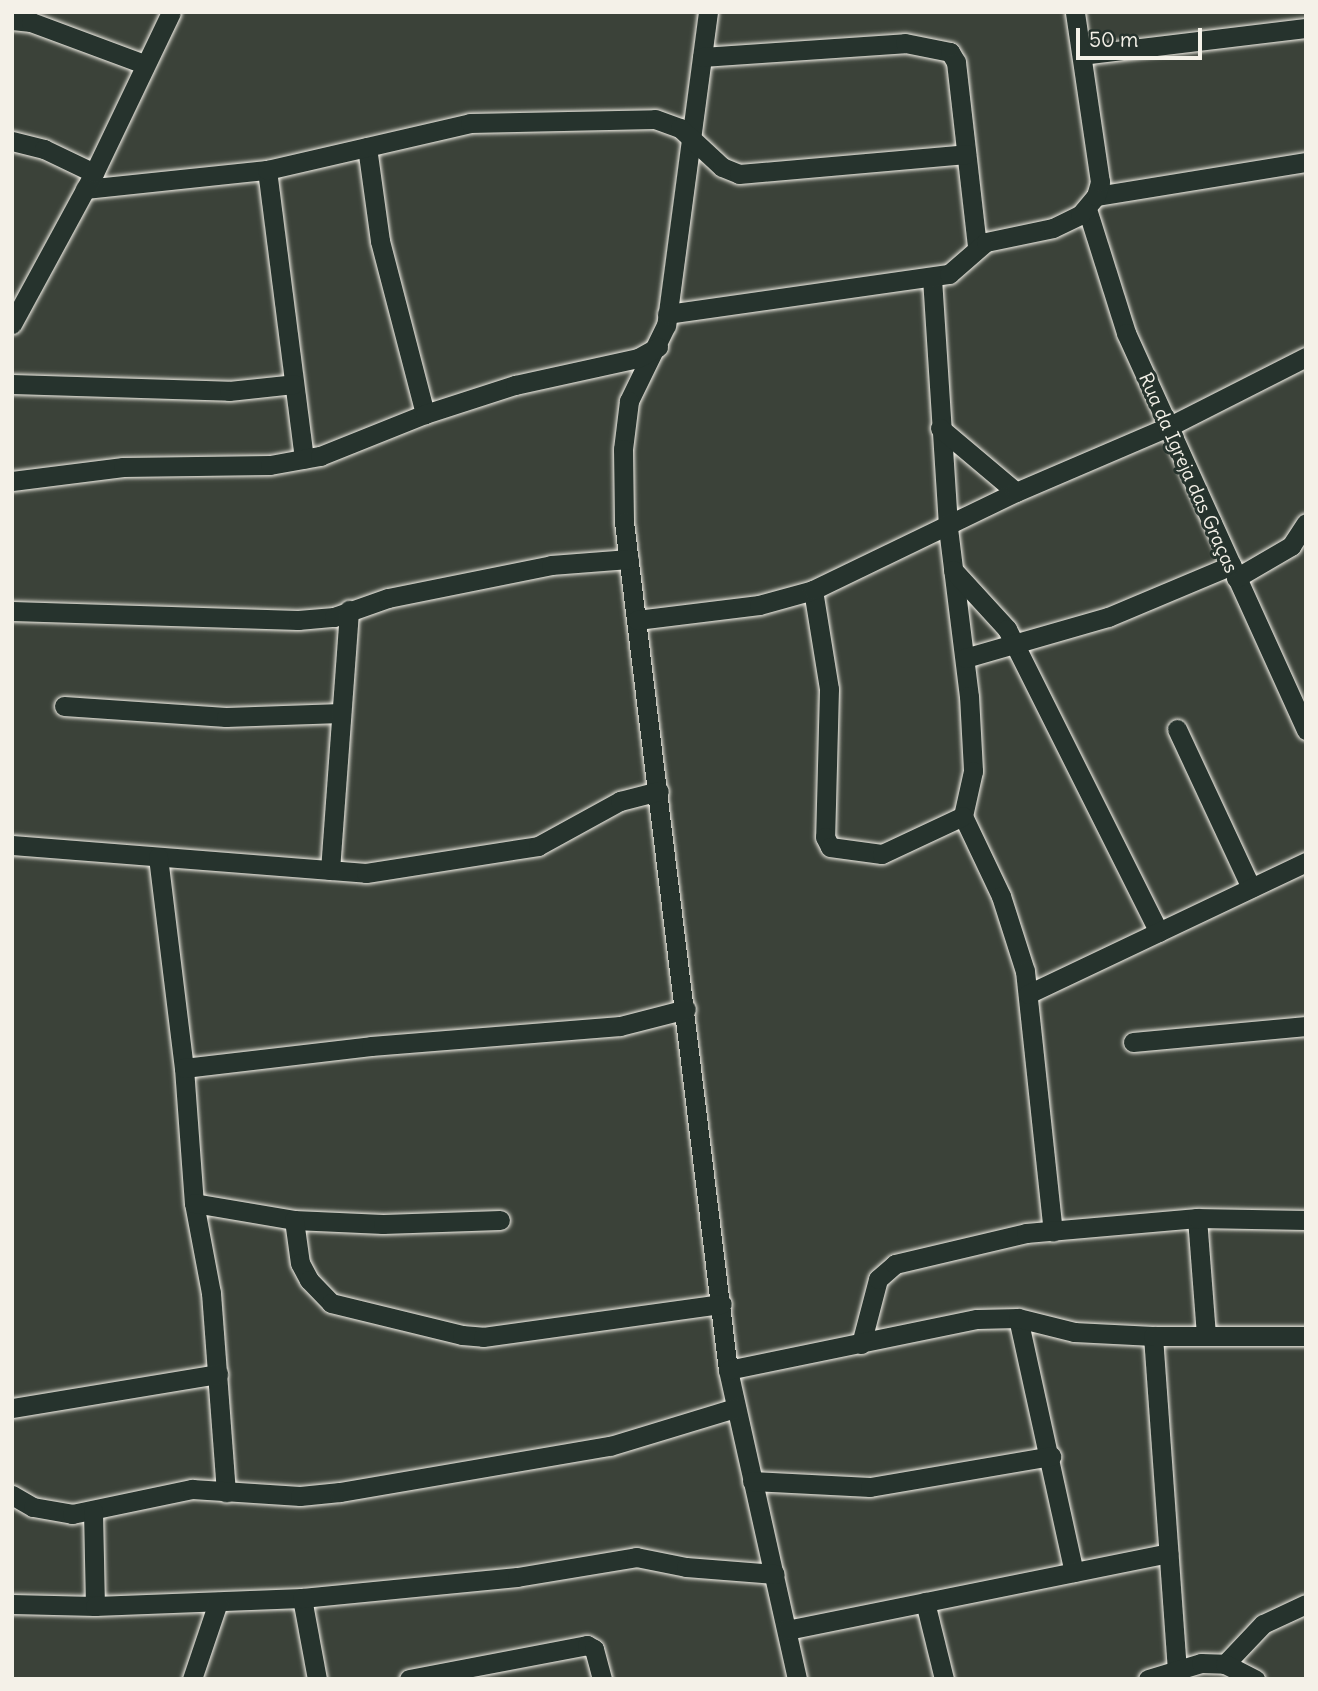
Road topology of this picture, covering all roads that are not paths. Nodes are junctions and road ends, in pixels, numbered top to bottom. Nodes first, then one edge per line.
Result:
1 (171, 12) edge
2 (708, 12) edge
3 (1075, 12) edge
4 (25, 18) edge
5 (1306, 28) edge
6 (1082, 55) junction
7 (702, 57) junction
8 (144, 64) junction
9 (691, 137) junction
10 (12, 141) edge
11 (367, 147) junction
12 (966, 154) junction
13 (1306, 162) edge
14 (267, 170) junction
15 (90, 181) junction
16 (1091, 203) junction
17 (977, 247) junction
18 (932, 278) junction
19 (667, 314) junction
20 (12, 324) edge
21 (659, 346) junction
22 (1306, 357) edge
23 (12, 384) edge
24 (294, 384) junction
25 (425, 414) junction
26 (1168, 427) junction
27 (940, 428) junction
28 (304, 459) junction
29 (12, 481) edge
30 (1016, 492) junction
31 (1306, 523) edge
32 (948, 528) junction
33 (629, 559) junction
34 (953, 570) junction
35 (1234, 572) junction
36 (813, 590) junction
37 (349, 610) junction
38 (12, 611) edge
39 (637, 620) junction
40 (1014, 645) junction
41 (964, 658) junction
42 (64, 706) dead end
43 (341, 713) junction
44 (1177, 729) dead end
45 (1306, 730) edge
46 (659, 791) junction
47 (963, 817) junction
48 (12, 845) edge
49 (158, 857) junction
50 (1306, 862) edge
51 (330, 870) junction
52 (1251, 888) junction
53 (1159, 932) junction
54 (1028, 994) junction
55 (686, 1009) junction
56 (1306, 1026) edge
57 (1133, 1042) dead end
58 (184, 1068) junction
59 (194, 1203) junction
60 (1197, 1218) junction
61 (294, 1220) junction
62 (500, 1220) dead end
63 (1306, 1220) edge
64 (1053, 1231) junction
65 (722, 1304) junction
66 (1018, 1318) junction
67 (1206, 1335) junction
68 (1153, 1336) junction
69 (1306, 1336) edge
70 (861, 1344) junction
71 (728, 1370) junction
72 (218, 1374) junction
73 (12, 1408) edge
74 (735, 1408) junction
75 (1051, 1456) junction
76 (752, 1481) junction
77 (226, 1492) junction
78 (12, 1495) edge
79 (93, 1511) junction
80 (1168, 1553) junction
81 (1074, 1572) junction
82 (775, 1574) junction
83 (302, 1598) junction
84 (218, 1602) junction
85 (925, 1602) junction
86 (12, 1604) edge
87 (1306, 1604) edge
88 (96, 1606) junction
89 (787, 1630) junction
90 (1225, 1664) junction
91 (1177, 1670) junction
92 (192, 1679) edge
93 (317, 1679) edge
94 (409, 1679) edge
95 (602, 1679) edge
96 (797, 1679) edge
97 (944, 1679) edge
98 (1148, 1679) edge
99 (1255, 1679) edge

1 - 8 street
2 - 7 street
3 - 6 street, Rua da Igreja das Graças
4 - 8 street
5 - 6 street
6 - 16 street, Rua da Igreja das Graças
7 - 9 street
7 - 12 street
8 - 15 street
9 - 11 street
9 - 12 street
9 - 19 street
10 - 15 street
11 - 14 street
11 - 25 street
12 - 17 street
13 - 16 street
14 - 15 street
14 - 24 street
15 - 20 street
16 - 17 street
16 - 26 street, Rua da Igreja das Graças
17 - 18 street
18 - 19 street
18 - 27 street
19 - 21 street
21 - 25 street
21 - 33 street
22 - 26 street
23 - 24 street
24 - 28 street
25 - 28 street
26 - 30 street
26 - 35 street, Rua da Igreja das Graças
27 - 30 street
27 - 32 street
28 - 29 street
30 - 32 street
31 - 35 street
32 - 34 street
32 - 36 street
33 - 37 street
33 - 39 street
34 - 40 street
34 - 41 street
35 - 40 street
35 - 45 street, Rua da Igreja das Graças
36 - 39 street
36 - 47 street
37 - 38 street
37 - 43 street
39 - 46 street
40 - 41 street
40 - 53 street
41 - 47 street
42 - 43 street
43 - 51 street
44 - 52 street
46 - 51 street
46 - 55 street
47 - 54 street
48 - 49 street
49 - 51 street
49 - 58 street
50 - 52 street
52 - 53 street
53 - 54 street
54 - 64 street
55 - 58 street
55 - 65 street
56 - 57 street
58 - 59 street
59 - 61 street
59 - 72 street
60 - 63 street
60 - 64 street
60 - 67 street
61 - 62 street
61 - 65 street
64 - 70 street
65 - 71 street
66 - 68 street
66 - 70 street
66 - 75 street
67 - 68 street
67 - 69 street
68 - 80 street
70 - 71 street
71 - 74 street
72 - 73 street
72 - 77 street
74 - 76 street
74 - 77 street
75 - 76 street
75 - 81 street
76 - 82 street
77 - 79 street
78 - 79 street
79 - 88 street
80 - 81 street
80 - 91 street
81 - 85 street
82 - 83 street
82 - 89 street
83 - 84 street
83 - 93 street
84 - 88 street
84 - 92 street
85 - 89 street
85 - 97 street
86 - 88 street
87 - 90 street
89 - 96 street
90 - 91 street
90 - 99 street
91 - 98 street
94 - 95 street

